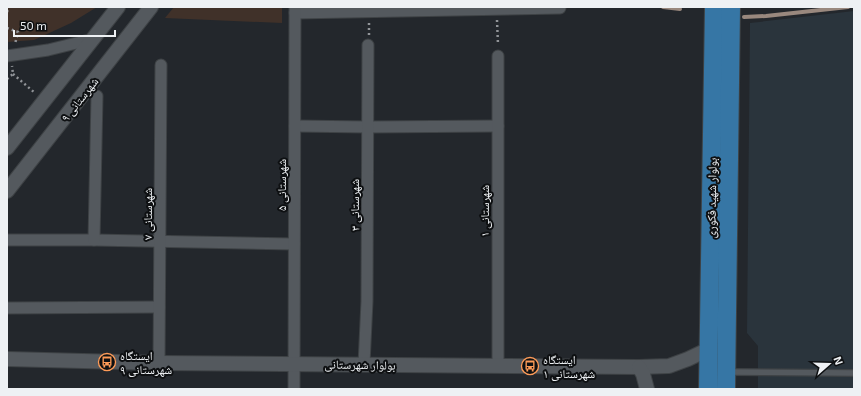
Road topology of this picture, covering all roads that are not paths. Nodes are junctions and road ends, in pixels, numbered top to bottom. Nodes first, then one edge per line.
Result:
1 (118, 7) edge
2 (151, 7) edge
3 (714, 7) edge
4 (731, 7) edge
5 (560, 8) dead end
6 (295, 10) edge
7 (93, 39) junction
8 (368, 45) road end
9 (7, 56) edge
10 (498, 56) road end
11 (160, 65) dead end
12 (97, 96) dead end
13 (295, 126) junction
14 (498, 126) junction
15 (368, 127) junction
16 (7, 148) edge
17 (7, 191) edge
18 (7, 240) edge
19 (94, 240) junction
20 (160, 242) junction
21 (294, 244) junction
22 (159, 307) junction
23 (7, 308) edge
24 (708, 348) junction
25 (7, 360) edge
26 (159, 363) junction
27 (293, 364) junction
28 (364, 364) junction
29 (498, 366) junction
30 (639, 367) junction
31 (854, 373) edge
32 (726, 381) edge
33 (294, 389) edge
34 (647, 389) edge
35 (708, 389) edge

1 - 7 street
2 - 17 street, شهرستانی ۹
3 - 24 main road, بولوار شهید فکوری
4 - 32 main road, بولوار شهید فکوری
5 - 6 street
6 - 13 street, شهرستانی ۵
7 - 9 street
7 - 16 street
8 - 15 street, شهرستانی ۳
10 - 14 street, شهرستانی ۱
11 - 20 street, شهرستانی ۷
12 - 19 street
13 - 15 street
13 - 21 street, شهرستانی ۵
14 - 15 street
14 - 29 street, شهرستانی ۱
15 - 28 street, شهرستانی ۳
18 - 19 street
19 - 20 street
20 - 21 street
20 - 22 street, شهرستانی ۷
21 - 27 street, شهرستانی ۵
22 - 23 street
22 - 26 street, شهرستانی ۷
24 - 30 street, بولوار شهرستانی
24 - 35 main road, بولوار شهید فکوری
25 - 26 street, بولوار شهرستانی
26 - 27 street, بولوار شهرستانی
27 - 28 street, بولوار شهرستانی
27 - 33 street, شهرستانی ۵
28 - 29 street, بولوار شهرستانی
29 - 30 street, بولوار شهرستانی
30 - 34 street
31 - 32 lane

